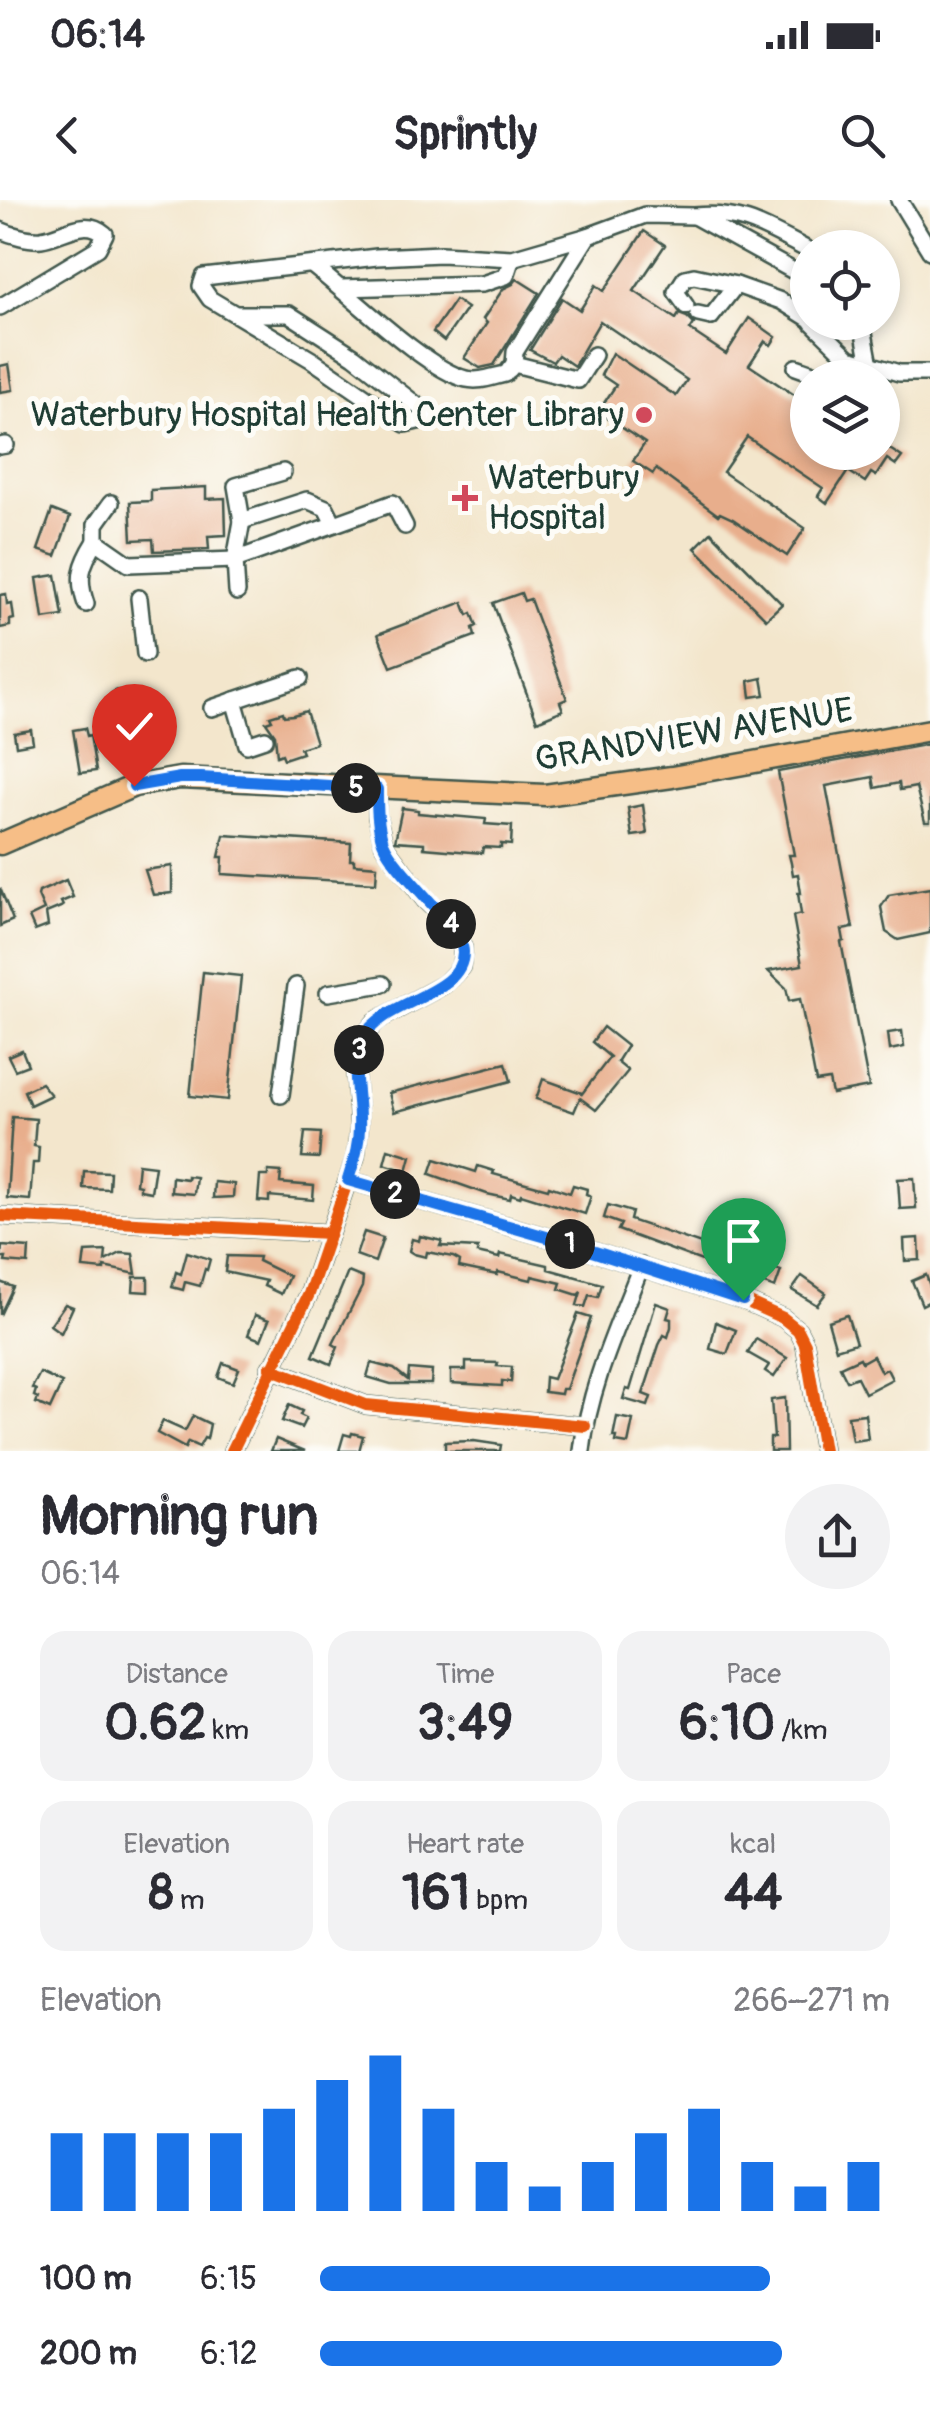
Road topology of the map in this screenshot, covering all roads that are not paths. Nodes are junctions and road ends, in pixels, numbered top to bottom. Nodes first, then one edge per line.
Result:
1 (899, 200) edge
2 (694, 216) junction
3 (0, 230) edge
4 (588, 236) junction
5 (790, 241) edge
6 (930, 251) edge
7 (512, 258) junction
8 (312, 266) junction
9 (790, 269) edge
10 (736, 285) junction
11 (342, 288) junction
12 (790, 306) edge
13 (0, 307) edge
14 (238, 314) junction
15 (831, 340) edge
16 (594, 356) dead end
17 (856, 360) edge
18 (509, 369) junction
19 (900, 373) edge
20 (930, 373) edge
21 (283, 472) dead end
22 (110, 502) dead end
23 (242, 521) junction
24 (334, 524) junction
25 (406, 526) dead end
26 (96, 542) junction
27 (235, 560) junction
28 (237, 592) dead end
29 (139, 598) dead end
30 (86, 604) dead end
31 (145, 654) dead end
32 (300, 678) dead end
33 (118, 699) dead end
34 (234, 700) junction
35 (212, 708) dead end
36 (930, 730) edge
37 (265, 739) dead end
38 (134, 786) junction
39 (377, 789) junction
40 (0, 844) edge
41 (383, 984) dead end
42 (296, 986) dead end
43 (328, 994) dead end
44 (281, 1095) dead end
45 (348, 1180) junction
46 (0, 1216) edge
47 (328, 1233) junction
48 (641, 1266) junction
49 (270, 1368) junction
50 (585, 1426) junction
51 (232, 1451) edge
52 (582, 1451) edge
53 (823, 1451) edge

1 - 6 street
2 - 4 street
2 - 5 street
2 - 9 street
3 - 13 street
4 - 7 street
4 - 18 street
7 - 8 street
7 - 11 street
8 - 11 street
8 - 14 street
10 - 10 street
10 - 12 street
11 - 18 street
14 - 14 street
15 - 17 street
16 - 18 street
19 - 20 street
21 - 23 street
22 - 26 street
23 - 24 street
23 - 27 street
24 - 25 street
24 - 27 street
26 - 27 street
26 - 30 street
27 - 28 street
29 - 31 street
32 - 34 street
33 - 38 street
34 - 35 street
34 - 37 street
36 - 39 main road, GRANDVIEW AVENUE
38 - 39 main road, GRANDVIEW AVENUE
38 - 40 main road, GRANDVIEW AVENUE
39 - 45 street
41 - 43 street
42 - 44 street
45 - 47 street
45 - 48 street
46 - 47 street
47 - 49 street
48 - 50 street
48 - 53 street
49 - 50 street
49 - 51 street
50 - 52 street

